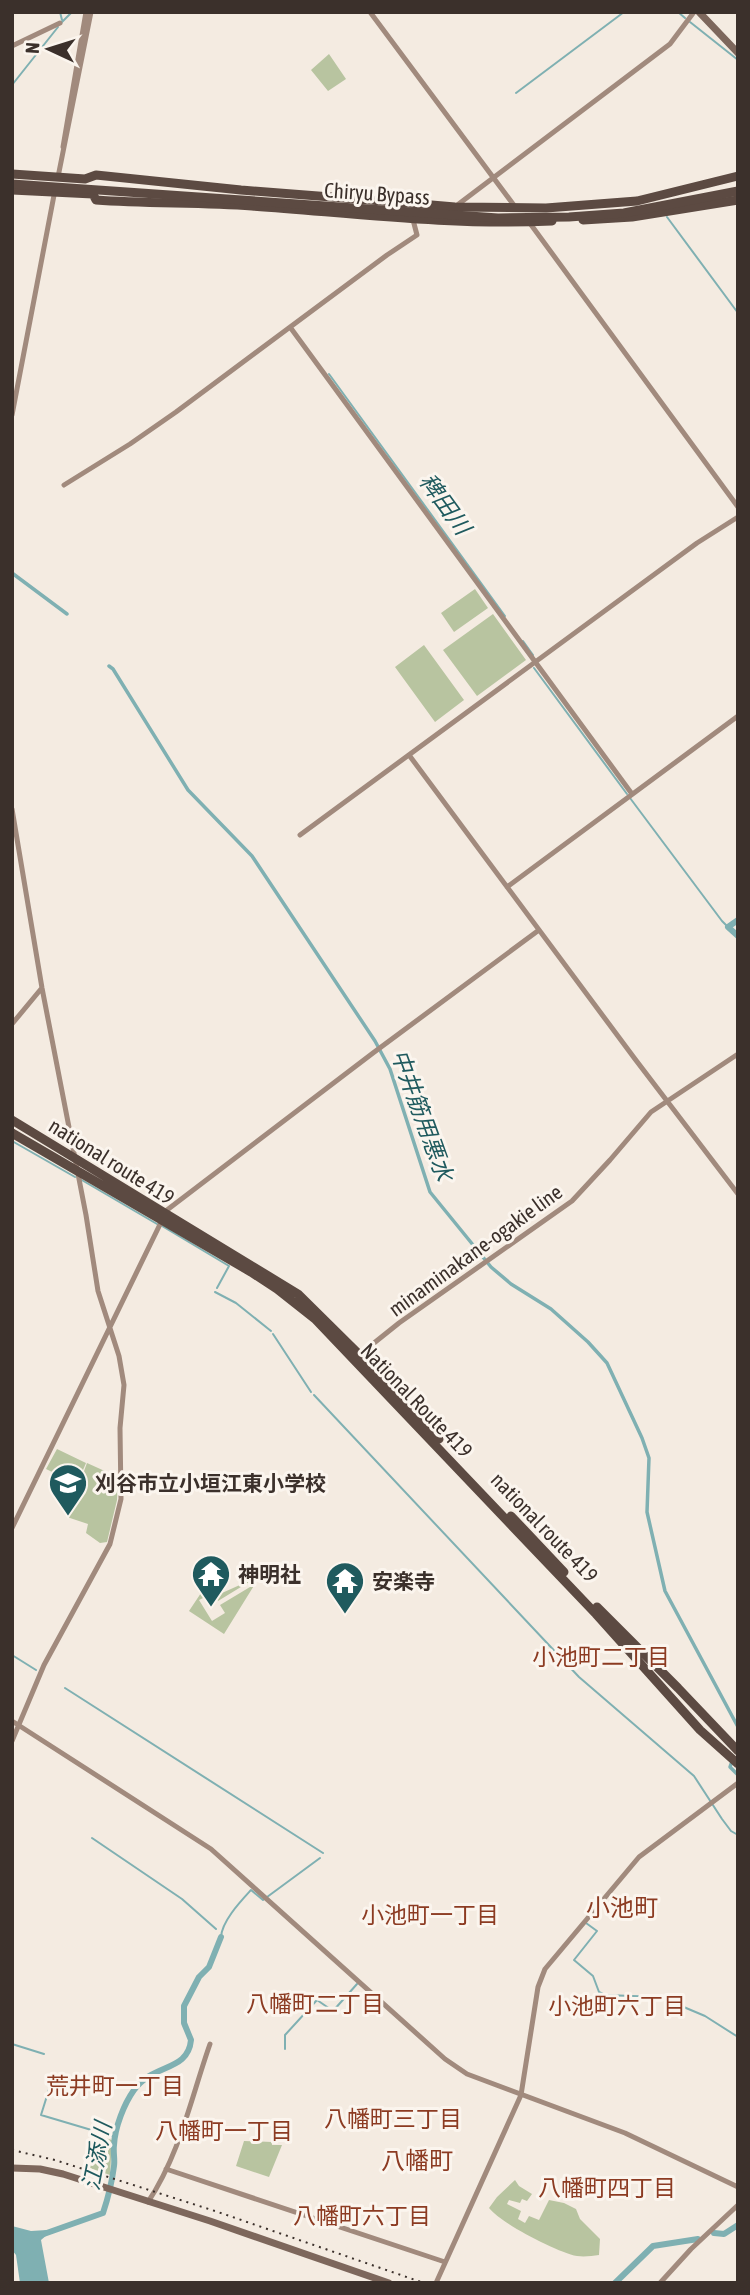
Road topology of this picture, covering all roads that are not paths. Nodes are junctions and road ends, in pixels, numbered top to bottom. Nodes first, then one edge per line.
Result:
1 (86, 12) edge
2 (92, 12) edge
3 (370, 12) edge
4 (696, 12) edge
5 (60, 23) dead end
6 (12, 46) edge
7 (738, 52) edge
8 (62, 158) junction
9 (12, 176) edge
10 (738, 176) edge
11 (58, 177) junction
12 (493, 177) junction
13 (85, 179) junction
14 (738, 181) edge
15 (12, 184) edge
16 (12, 190) edge
17 (55, 192) junction
18 (93, 194) junction
19 (738, 194) edge
20 (265, 197) junction
21 (234, 200) junction
22 (408, 203) junction
23 (659, 204) junction
24 (455, 207) junction
25 (516, 208) junction
26 (412, 218) junction
27 (529, 222) junction
28 (290, 327) junction
29 (12, 415) edge
30 (64, 485) dead end
31 (738, 507) edge
32 (738, 517) edge
33 (534, 662) junction
34 (738, 716) edge
35 (409, 755) junction
36 (630, 796) junction
37 (12, 809) edge
38 (300, 835) dead end
39 (507, 887) junction
40 (539, 930) junction
41 (42, 988) junction
42 (12, 1024) edge
43 (738, 1054) edge
44 (666, 1101) junction
45 (12, 1120) edge
46 (12, 1133) edge
47 (75, 1157) junction
48 (78, 1172) junction
49 (738, 1194) edge
50 (163, 1217) junction
51 (110, 1329) junction
52 (356, 1357) junction
53 (12, 1528) edge
54 (12, 1721) edge
55 (19, 1725) junction
56 (12, 1741) edge
57 (738, 1751) edge
58 (738, 1764) edge
59 (738, 1783) edge
60 (210, 2044) dead end
61 (521, 2095) junction
62 (12, 2168) edge
63 (166, 2169) junction
64 (738, 2187) edge
65 (148, 2202) junction
66 (738, 2205) edge
67 (445, 2262) junction
68 (389, 2283) edge
69 (436, 2283) edge
70 (658, 2283) edge

1 - 8 street
2 - 8 street
3 - 12 street
4 - 7 main road
4 - 12 street
5 - 6 street
8 - 11 street
9 - 11 highway
9 - 20 highway, Chiryu Bypass, bridge
10 - 25 highway
11 - 13 highway
11 - 17 street
12 - 24 street
12 - 25 street
13 - 20 highway
13 - 22 highway
14 - 23 highway, bridge
15 - 21 highway, Chiryu Bypass, bridge
16 - 17 highway
17 - 18 highway
17 - 29 street
18 - 21 highway, bridge
18 - 26 highway
19 - 21 highway, Chiryu Bypass, bridge
19 - 23 highway, Chiryu Bypass, bridge
19 - 27 highway
20 - 23 highway, Chiryu Bypass, bridge
22 - 24 highway
22 - 26 street
24 - 25 highway
26 - 27 highway
26 - 28 street
27 - 31 street
28 - 30 street
28 - 33 street
32 - 33 street
33 - 35 street
33 - 36 street
34 - 36 street
35 - 38 street
35 - 39 street
36 - 39 street
37 - 41 street
39 - 40 street
40 - 44 street
40 - 50 street
41 - 42 street
41 - 47 street
43 - 44 street, minaminakane-ogakie line
44 - 49 street
44 - 52 street, minaminakane-ogakie line
45 - 47 highway, national route 419
46 - 48 highway, National Route 419
47 - 48 street
47 - 50 highway, national route 419
48 - 50 highway, National Route 419
48 - 51 street
50 - 51 street
50 - 52 highway, National Route 419
51 - 53 street
51 - 55 street
52 - 57 highway, national route 419
52 - 58 highway, National Route 419
54 - 55 street
55 - 56 street
55 - 61 street
59 - 61 street
60 - 63 street
61 - 64 street
61 - 67 street
62 - 65 main road
63 - 65 street
63 - 67 street
65 - 68 main road
66 - 70 street
67 - 69 street

